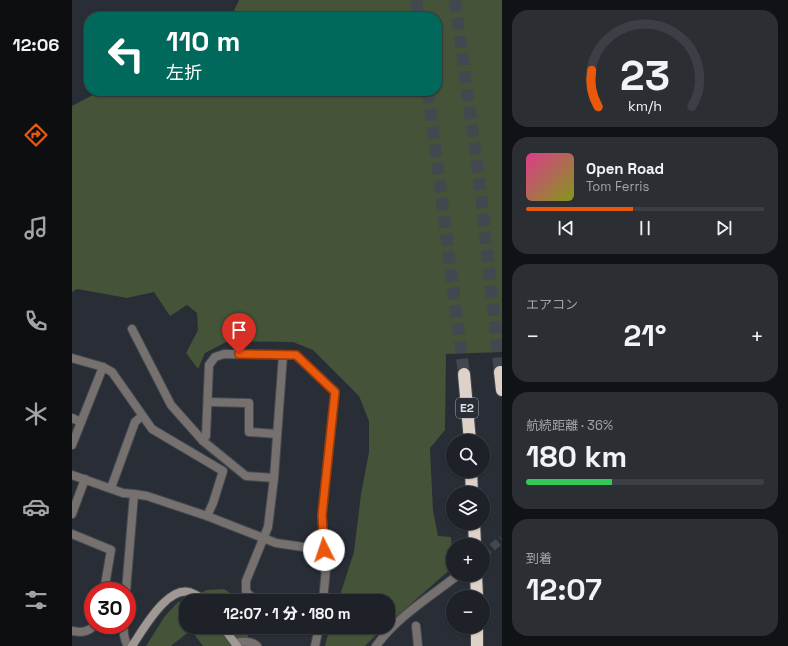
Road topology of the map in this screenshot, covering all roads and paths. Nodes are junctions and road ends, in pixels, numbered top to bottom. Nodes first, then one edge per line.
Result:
1 (132, 329) dead end
2 (283, 355) junction
3 (72, 358) edge
4 (103, 367) junction
5 (500, 372) dead end
6 (464, 374) tunnel mouth
7 (502, 390) edge
8 (208, 402) junction
9 (142, 416) junction
10 (72, 418) edge
11 (81, 422) junction
12 (278, 434) junction
13 (469, 434) edge
14 (203, 441) junction
15 (72, 445) edge
16 (72, 475) edge
17 (274, 478) junction
18 (85, 479) junction
19 (111, 488) junction
20 (134, 494) junction
21 (72, 514) edge
22 (207, 516) junction
23 (72, 534) edge
24 (264, 537) junction
25 (324, 550) junction
26 (106, 582) edge
27 (127, 582) edge
28 (449, 582) edge
29 (194, 594) edge
30 (248, 594) edge
31 (324, 594) edge
32 (416, 626) dead end
33 (72, 631) edge
34 (84, 632) edge
35 (123, 634) edge
36 (228, 634) edge
37 (317, 634) edge
38 (477, 634) edge
39 (236, 644) edge
40 (128, 646) edge
41 (132, 646) edge
42 (257, 646) edge
43 (315, 646) edge
44 (376, 646) edge
45 (418, 646) edge
46 (477, 646) edge

1 - 14 street
2 - 8 street
2 - 12 street
2 - 25 street
3 - 4 street
4 - 9 street
4 - 11 street
5 - 7 highway
6 - 13 highway, E2
8 - 12 street
8 - 14 street
9 - 19 street
9 - 22 street
10 - 11 street
11 - 15 street
12 - 17 street
14 - 17 street
16 - 18 street
17 - 24 street
18 - 19 street
18 - 21 street
19 - 20 street
20 - 22 street
20 - 27 street
22 - 24 street
23 - 26 street
24 - 25 street
24 - 30 street
25 - 31 street
28 - 44 street
29 - 41 street
32 - 45 street
33 - 34 street
35 - 40 street
36 - 39 street
37 - 43 street
38 - 46 highway
39 - 42 street

